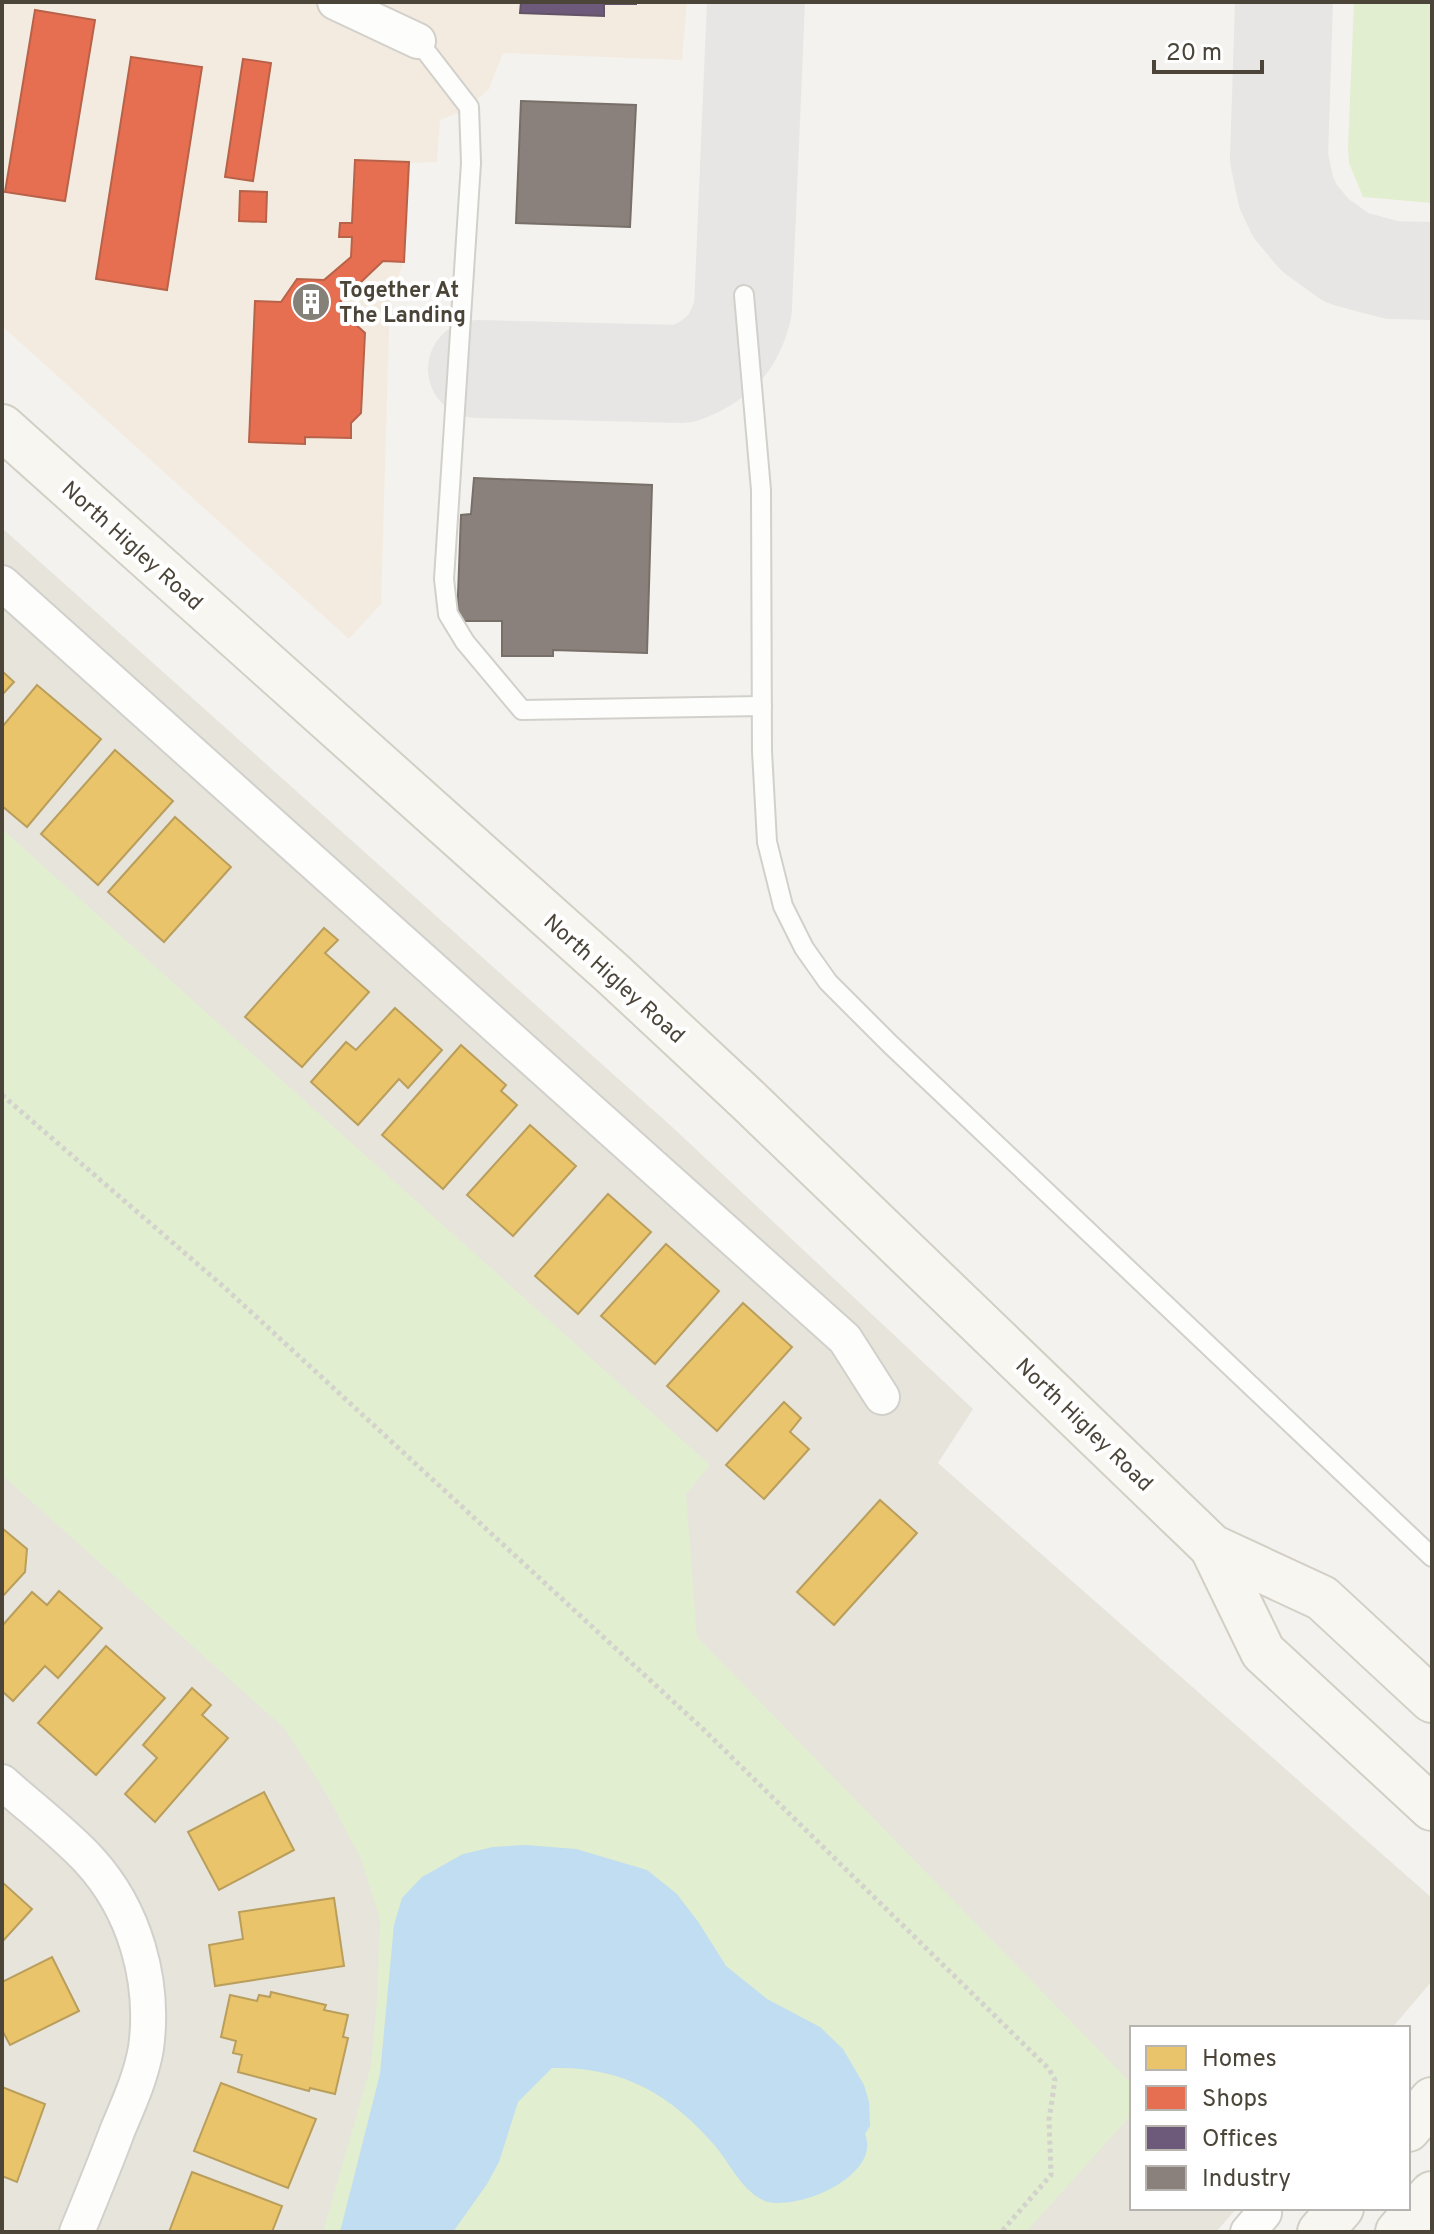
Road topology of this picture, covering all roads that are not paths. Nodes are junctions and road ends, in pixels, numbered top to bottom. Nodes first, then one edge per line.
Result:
1 (335, 2) edge
2 (418, 41) joint
3 (744, 295) dead end
4 (2, 427) edge
5 (2, 583) edge
6 (762, 706) junction
7 (882, 1397) dead end
8 (1212, 1547) junction
9 (1432, 1557) edge
10 (1432, 1700) edge
11 (2, 1782) edge
12 (1432, 1808) edge
13 (1432, 2100) edge
14 (1410, 2127) edge
15 (1432, 2194) edge
16 (1339, 2210) edge
17 (77, 2232) edge
18 (1320, 2232) edge
19 (1398, 2232) edge

1 - 2 street
2 - 6 lane
3 - 6 lane
4 - 8 main road, North Higley Road
5 - 7 street
6 - 9 lane
8 - 10 main road, North Higley Road
8 - 12 main road, North Higley Road
11 - 17 street
13 - 14 main road
15 - 19 main road
16 - 18 main road

